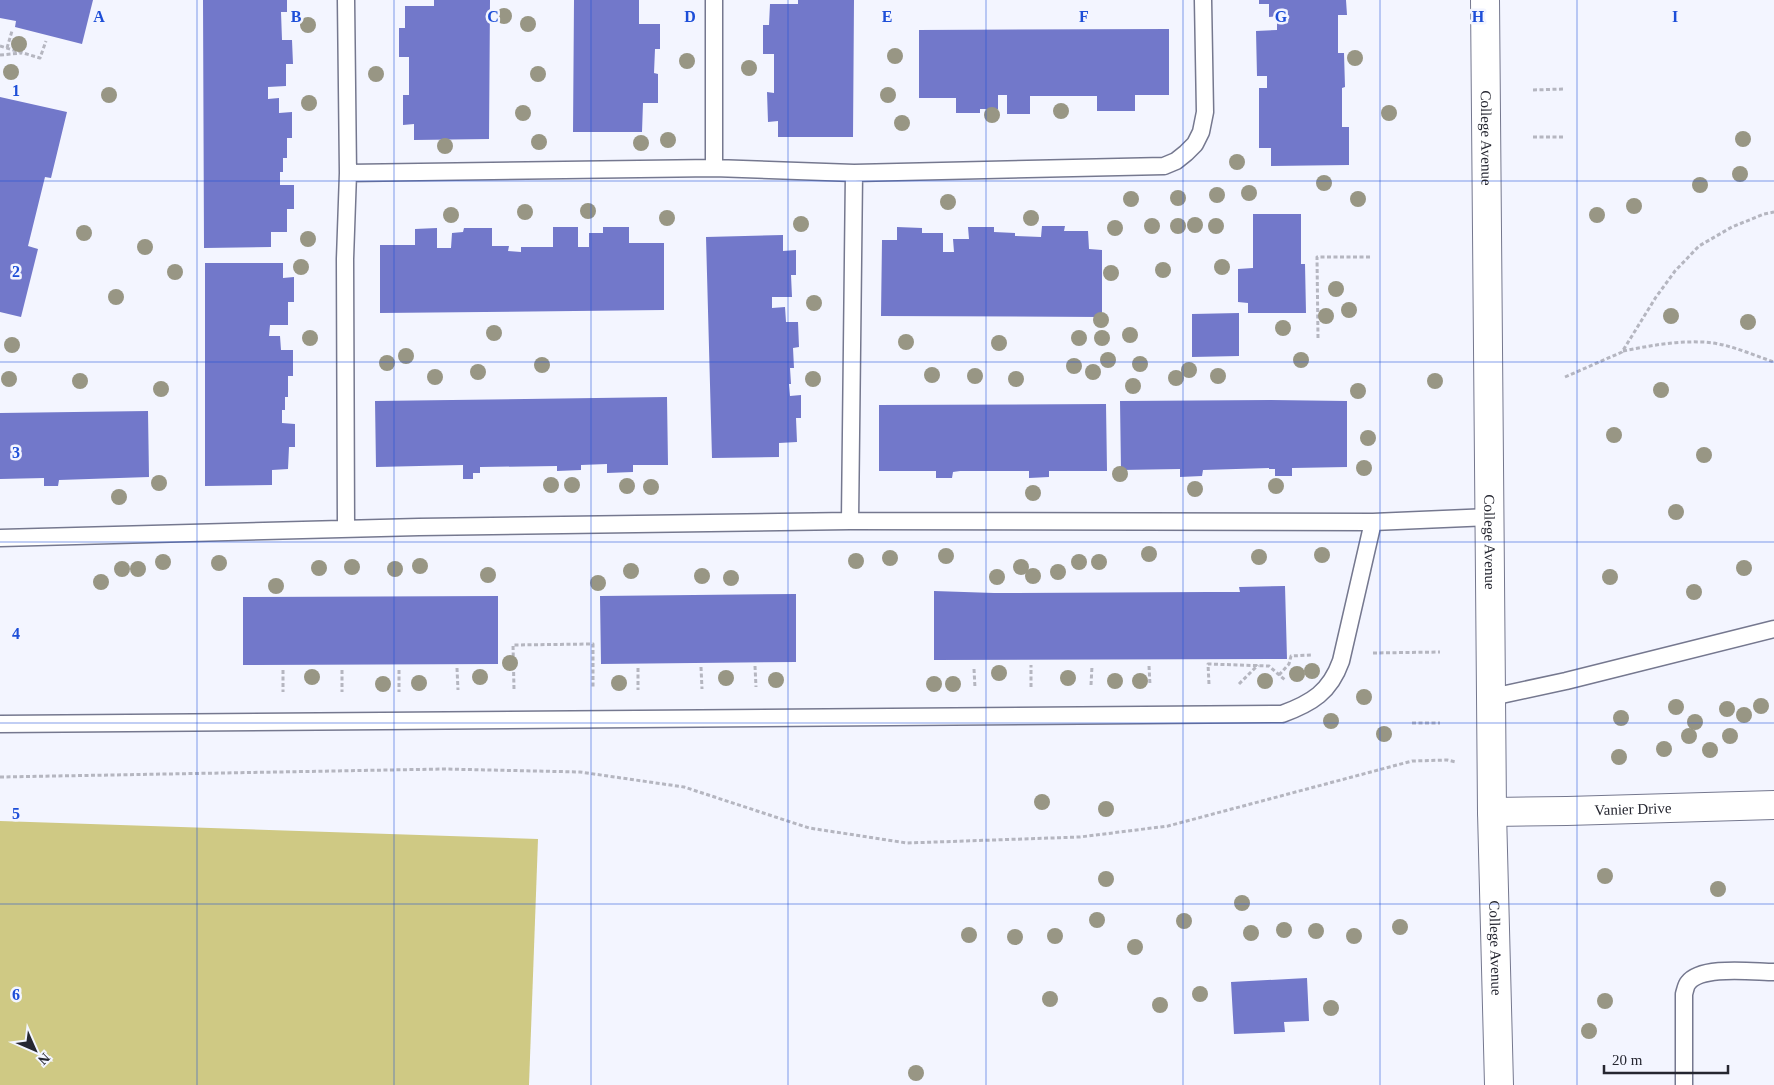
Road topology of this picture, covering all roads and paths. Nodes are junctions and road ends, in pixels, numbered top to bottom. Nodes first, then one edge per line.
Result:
1 (346, 0) edge
2 (714, 0) edge
3 (1203, 0) edge
4 (1485, 0) edge
5 (12, 31) dead end
6 (46, 41) dead end
7 (0, 46) edge
8 (7, 48) junction
9 (26, 53) junction
10 (0, 54) edge
11 (1563, 89) dead end
12 (1533, 90) dead end
13 (1533, 137) dead end
14 (1563, 137) dead end
15 (714, 168) junction
16 (348, 173) junction
17 (854, 173) junction
18 (1774, 212) edge
19 (1370, 257) dead end
20 (1318, 338) dead end
21 (1622, 352) junction
22 (1774, 362) edge
23 (1565, 377) dead end
24 (1490, 517) junction
25 (850, 521) junction
26 (1373, 522) junction
27 (346, 528) junction
28 (0, 538) edge
29 (1774, 629) edge
30 (1440, 652) dead end
31 (1343, 654) junction
32 (1208, 664) dead end
33 (1031, 665) dead end
34 (1259, 665) junction
35 (755, 666) dead end
36 (1092, 666) dead end
37 (1149, 666) dead end
38 (701, 667) dead end
39 (458, 668) dead end
40 (638, 668) dead end
41 (974, 669) dead end
42 (283, 670) dead end
43 (342, 670) dead end
44 (399, 670) dead end
45 (1292, 686) dead end
46 (1234, 689) dead end
47 (1091, 690) dead end
48 (1150, 690) dead end
49 (975, 691) dead end
50 (1031, 691) dead end
51 (638, 694) dead end
52 (702, 694) dead end
53 (756, 694) dead end
54 (399, 695) dead end
55 (458, 695) dead end
56 (514, 695) dead end
57 (593, 695) dead end
58 (283, 696) dead end
59 (342, 696) dead end
60 (1492, 697) junction
61 (1412, 723) dead end
62 (1440, 723) dead end
63 (0, 724) edge
64 (1412, 761) dead end
65 (0, 777) edge
66 (1774, 805) edge
67 (1492, 812) junction
68 (1774, 972) edge
69 (1499, 1085) edge
70 (1684, 1085) edge

1 - 16 lane
2 - 15 lane
3 - 17 lane
4 - 24 main road, College Avenue
5 - 8 path
6 - 9 path
7 - 8 path
8 - 9 path
9 - 10 path
11 - 12 path
13 - 14 path
15 - 16 lane
15 - 17 lane
16 - 27 lane
17 - 25 lane
18 - 21 path
19 - 20 path
21 - 22 path
21 - 23 path
24 - 26 lane
24 - 60 main road, College Avenue
25 - 26 lane
25 - 27 lane
26 - 31 lane
27 - 28 lane
29 - 60 lane
30 - 31 path
31 - 63 lane
32 - 34 path
33 - 50 path
34 - 45 path
34 - 46 path
35 - 53 path
36 - 47 path
37 - 48 path
38 - 52 path
39 - 55 path
40 - 51 path
41 - 49 path
42 - 58 path
43 - 59 path
44 - 54 path
56 - 57 path
60 - 67 main road, College Avenue
61 - 62 path
64 - 65 path
66 - 67 main road, Vanier Drive
67 - 69 main road, College Avenue
68 - 70 lane

